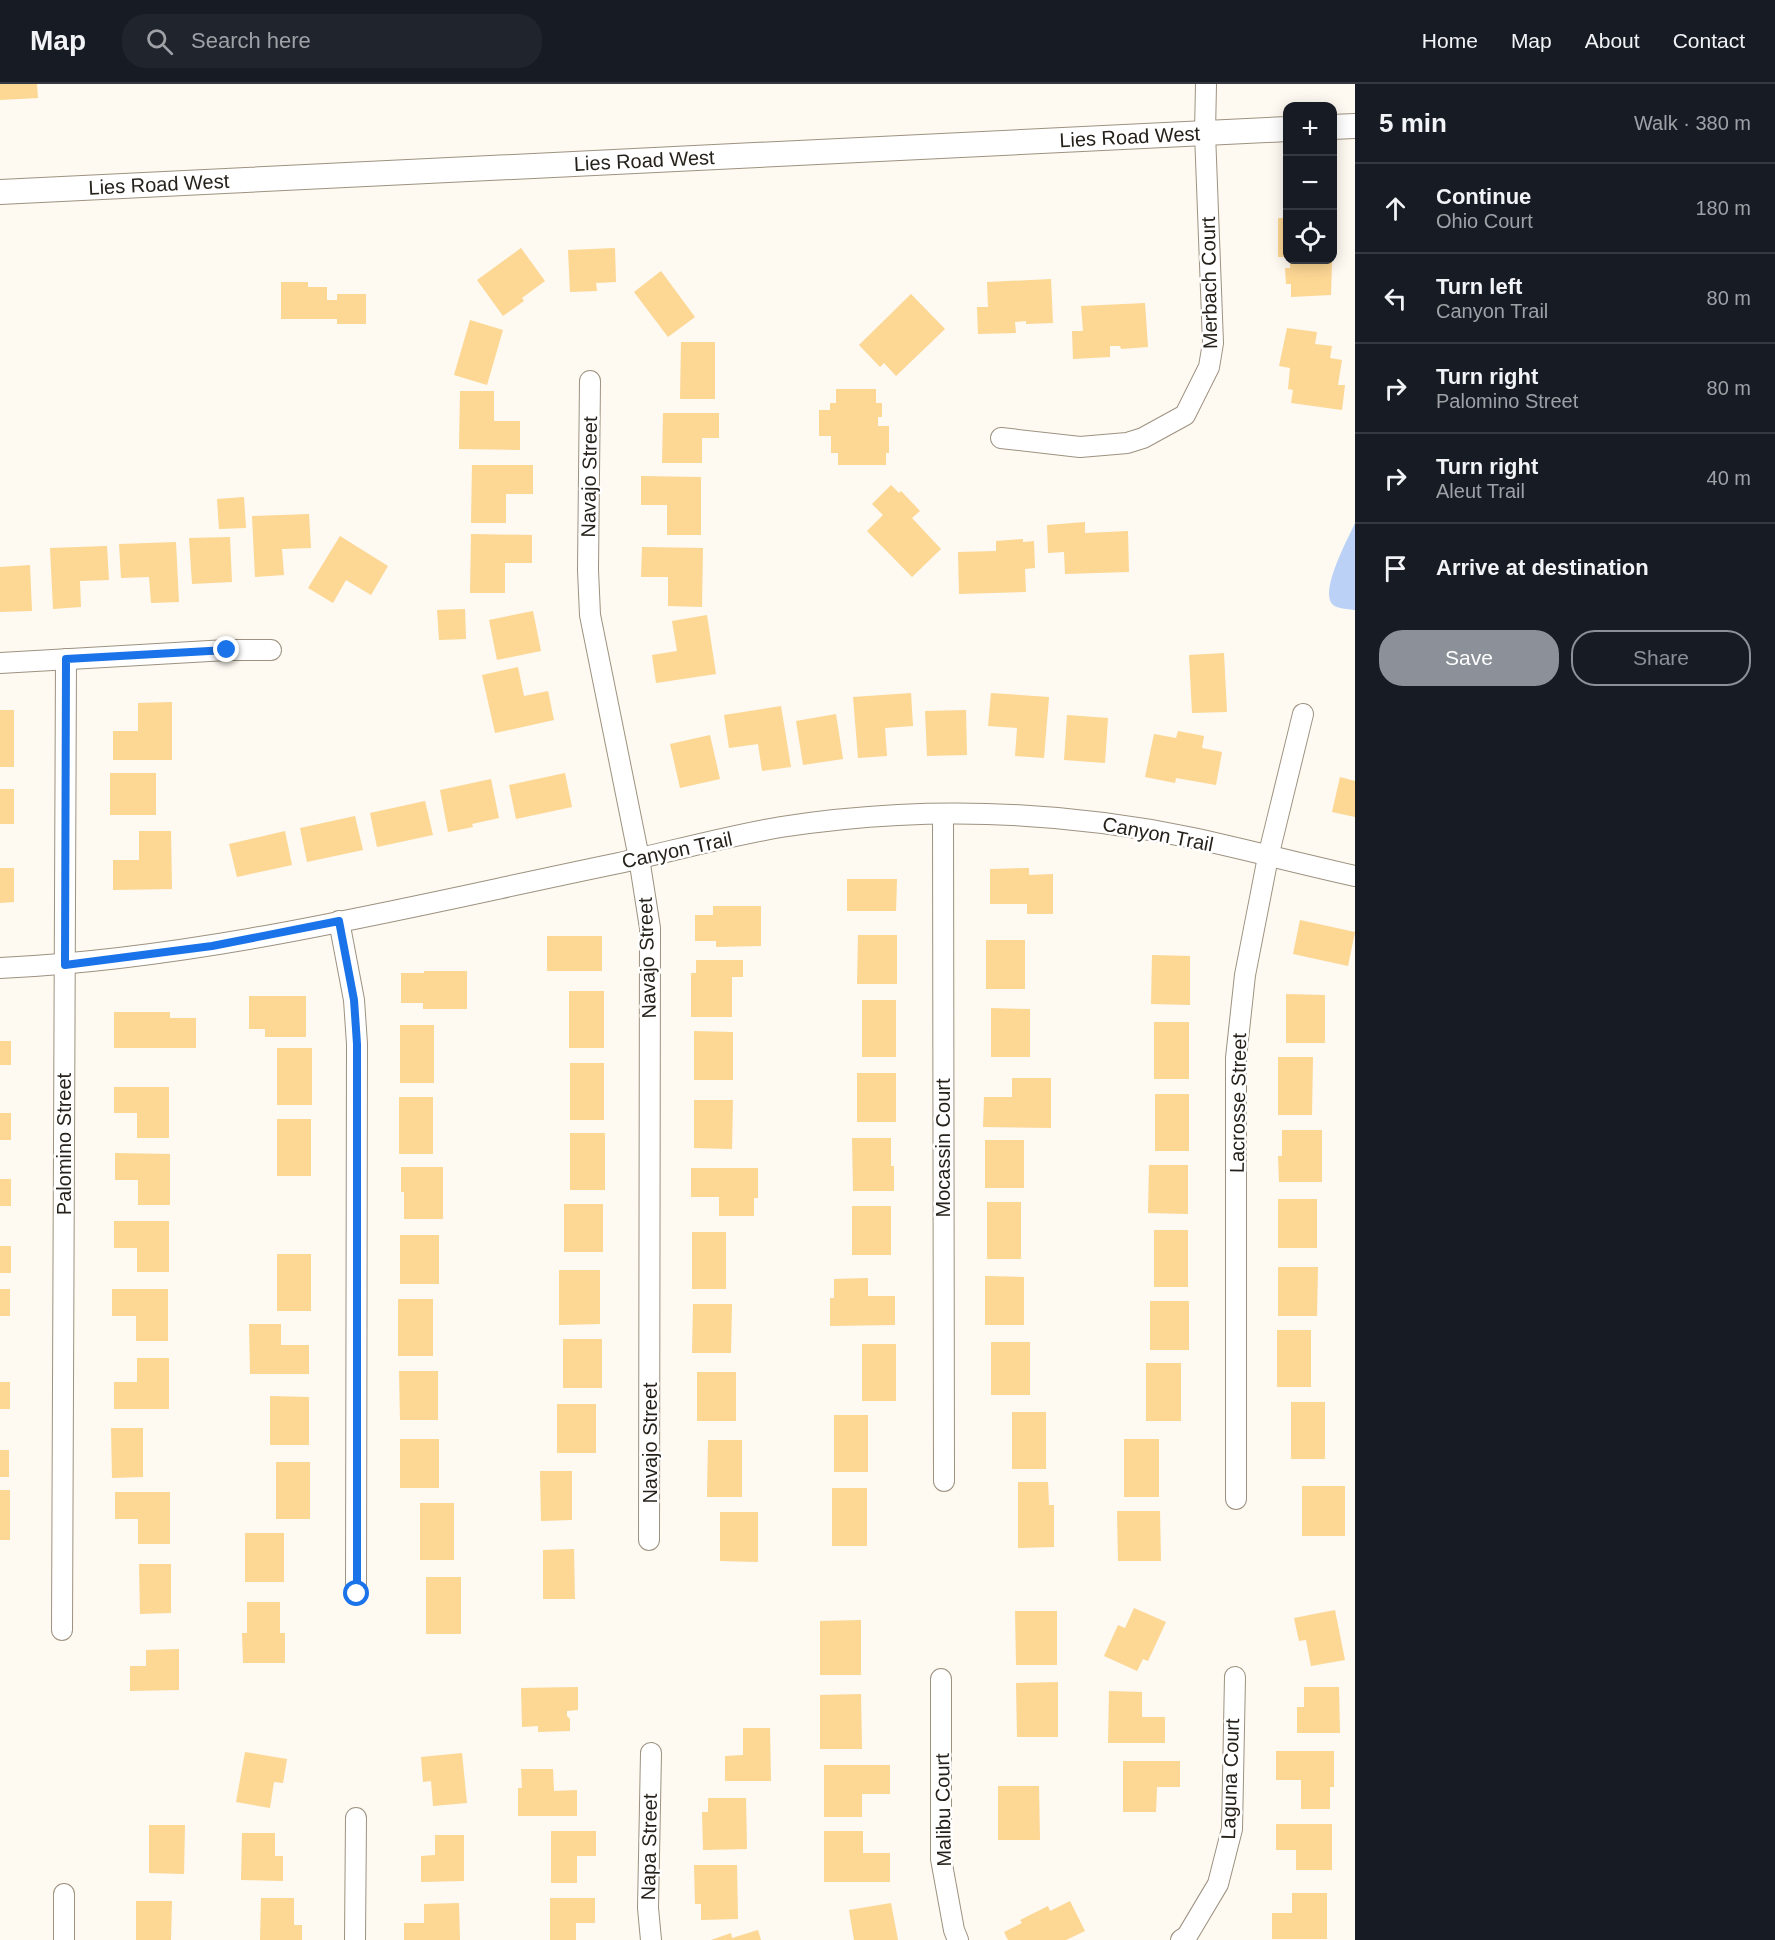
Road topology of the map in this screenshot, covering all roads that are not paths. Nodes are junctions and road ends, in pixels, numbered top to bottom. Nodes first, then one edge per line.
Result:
1 (1206, 84) edge
2 (1355, 126) edge
3 (1337, 127) edge
4 (1283, 129) edge
5 (1205, 133) junction
6 (0, 192) edge
7 (590, 381) dead end
8 (1001, 438) dead end
9 (271, 650) dead end
10 (66, 659) junction
11 (0, 663) edge
12 (1303, 714) dead end
13 (943, 814) junction
14 (1268, 857) junction
15 (639, 858) junction
16 (1355, 876) edge
17 (339, 921) junction
18 (65, 965) junction
19 (0, 968) edge
20 (944, 1481) dead end
21 (1236, 1498) dead end
22 (649, 1540) dead end
23 (357, 1594) dead end
24 (62, 1630) dead end
25 (1235, 1677) dead end
26 (941, 1679) dead end
27 (651, 1753) dead end
28 (357, 1818) dead end
29 (64, 1894) dead end
30 (64, 1940) edge
31 (355, 1940) edge
32 (651, 1940) edge
33 (958, 1940) edge
34 (1182, 1940) edge

1 - 5 street, Merbach Court
2 - 3 street
4 - 5 street, Lies Road West
5 - 6 street, Lies Road West
5 - 8 street, Merbach Court
7 - 15 street, Navajo Street
9 - 10 street
10 - 11 street
10 - 18 street, Palomino Street
12 - 14 street, Lacrosse Street
13 - 14 street, Canyon Trail
13 - 15 street, Canyon Trail
13 - 20 street, Mocassin Court
14 - 16 street, Canyon Trail
14 - 21 street, Lacrosse Street
15 - 17 street, Canyon Trail
15 - 22 street, Navajo Street
17 - 18 street, Canyon Trail
17 - 23 street
18 - 19 street, Canyon Trail
18 - 24 street, Palomino Street
25 - 34 street, Laguna Court
26 - 33 street, Malibu Court
27 - 32 street, Napa Street
28 - 31 street
29 - 30 street

